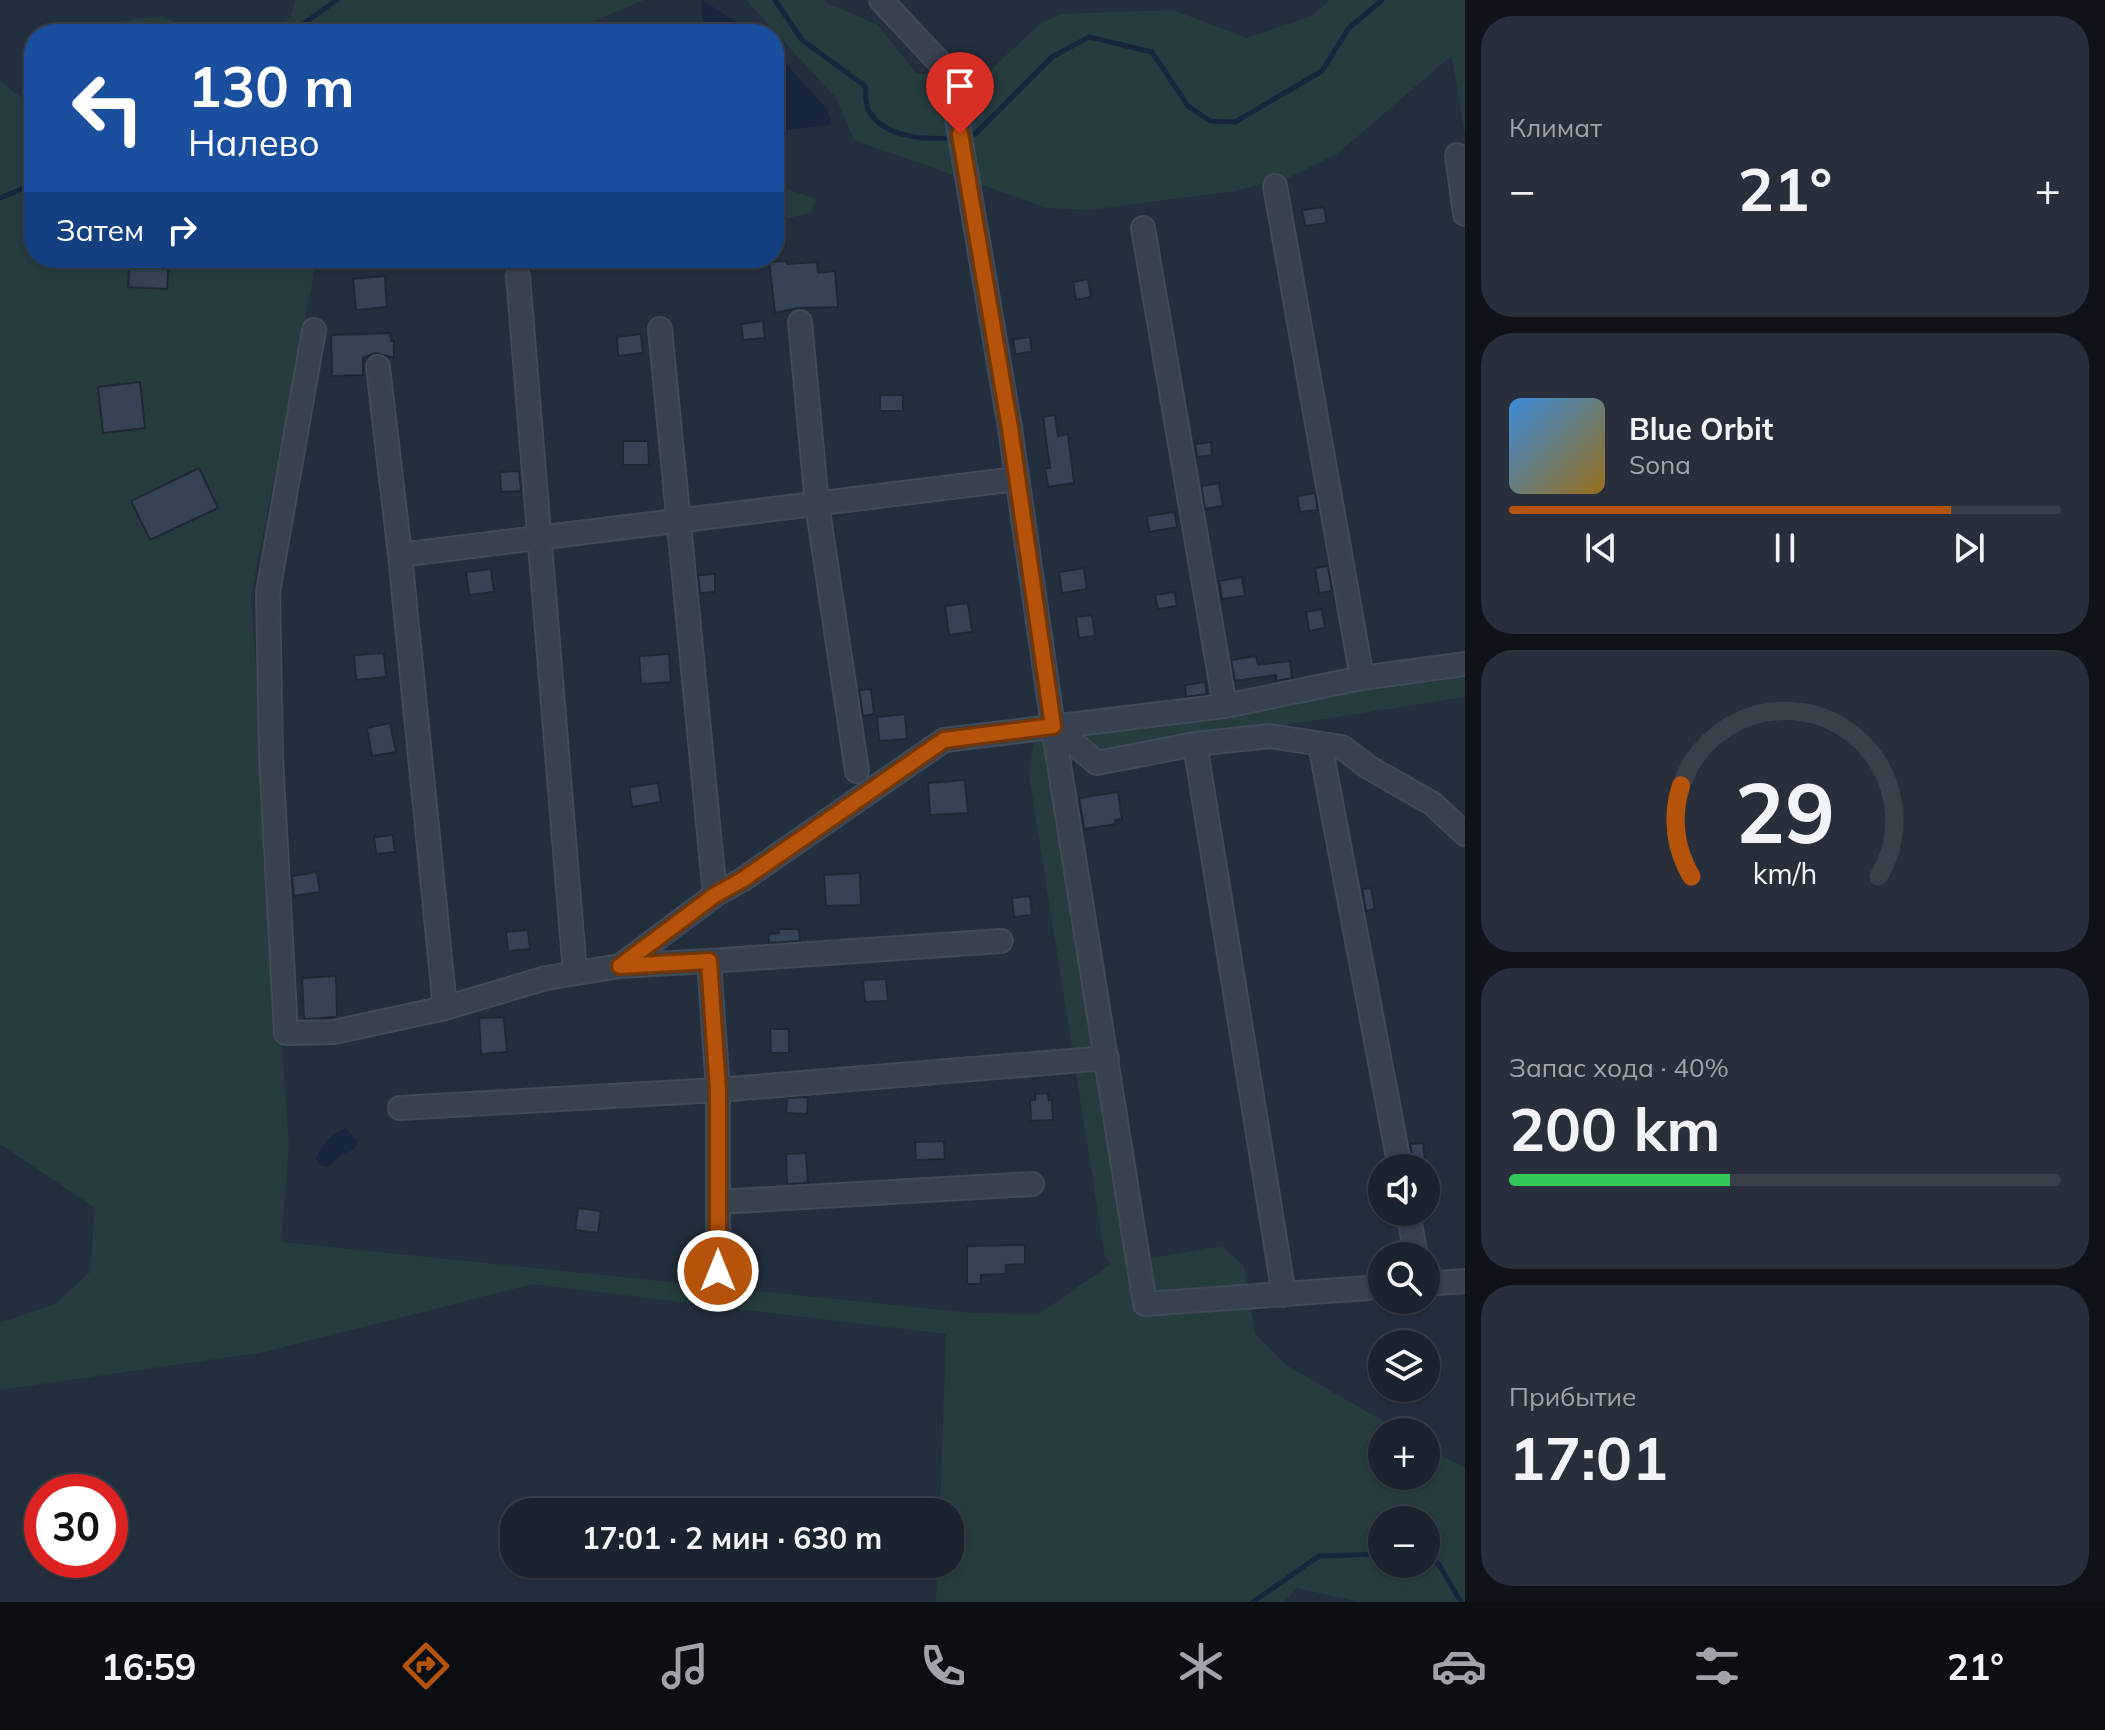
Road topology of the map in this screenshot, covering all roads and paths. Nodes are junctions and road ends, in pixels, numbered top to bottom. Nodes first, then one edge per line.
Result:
1 (881, 0) edge
2 (1457, 155) dead end
3 (1275, 186) dead end
4 (1465, 214) edge
5 (1143, 228) dead end
6 (518, 276) dead end
7 (800, 322) dead end
8 (660, 329) dead end
9 (314, 330) dead end
10 (378, 367) dead end
11 (1017, 479) junction
12 (817, 504) junction
13 (677, 521) junction
14 (540, 538) junction
15 (400, 555) junction
16 (1465, 664) edge
17 (1362, 678) junction
18 (1225, 706) junction
19 (1053, 726) junction
20 (1195, 744) junction
21 (1320, 744) junction
22 (857, 771) dead end
23 (1465, 834) edge
24 (715, 895) junction
25 (1001, 941) dead end
26 (709, 961) junction
27 (620, 966) junction
28 (575, 973) junction
29 (445, 1008) junction
30 (1107, 1058) junction
31 (718, 1090) junction
32 (400, 1108) dead end
33 (1397, 1154) edge
34 (1032, 1184) dead end
35 (718, 1202) junction
36 (718, 1271) dead end
37 (1465, 1281) edge
38 (1440, 1283) edge
39 (1368, 1288) edge
40 (1284, 1295) junction

1 - 11 street
2 - 4 street
3 - 17 street
5 - 18 street
6 - 14 street
7 - 12 street
8 - 13 street
9 - 29 street
10 - 15 street
11 - 12 street
11 - 19 street
12 - 13 street
12 - 22 street
13 - 14 street
13 - 24 street
14 - 15 street
14 - 28 street
15 - 29 street
16 - 17 street
17 - 18 street
18 - 19 street
19 - 20 street
19 - 24 street
19 - 30 street
20 - 21 street
20 - 40 street
21 - 23 street
21 - 33 street
24 - 27 street
25 - 26 street
26 - 27 street
26 - 31 street
27 - 28 street
28 - 29 street
30 - 31 street
30 - 40 street
31 - 32 street
31 - 35 street
34 - 35 street
35 - 36 street
37 - 38 street
39 - 40 street

